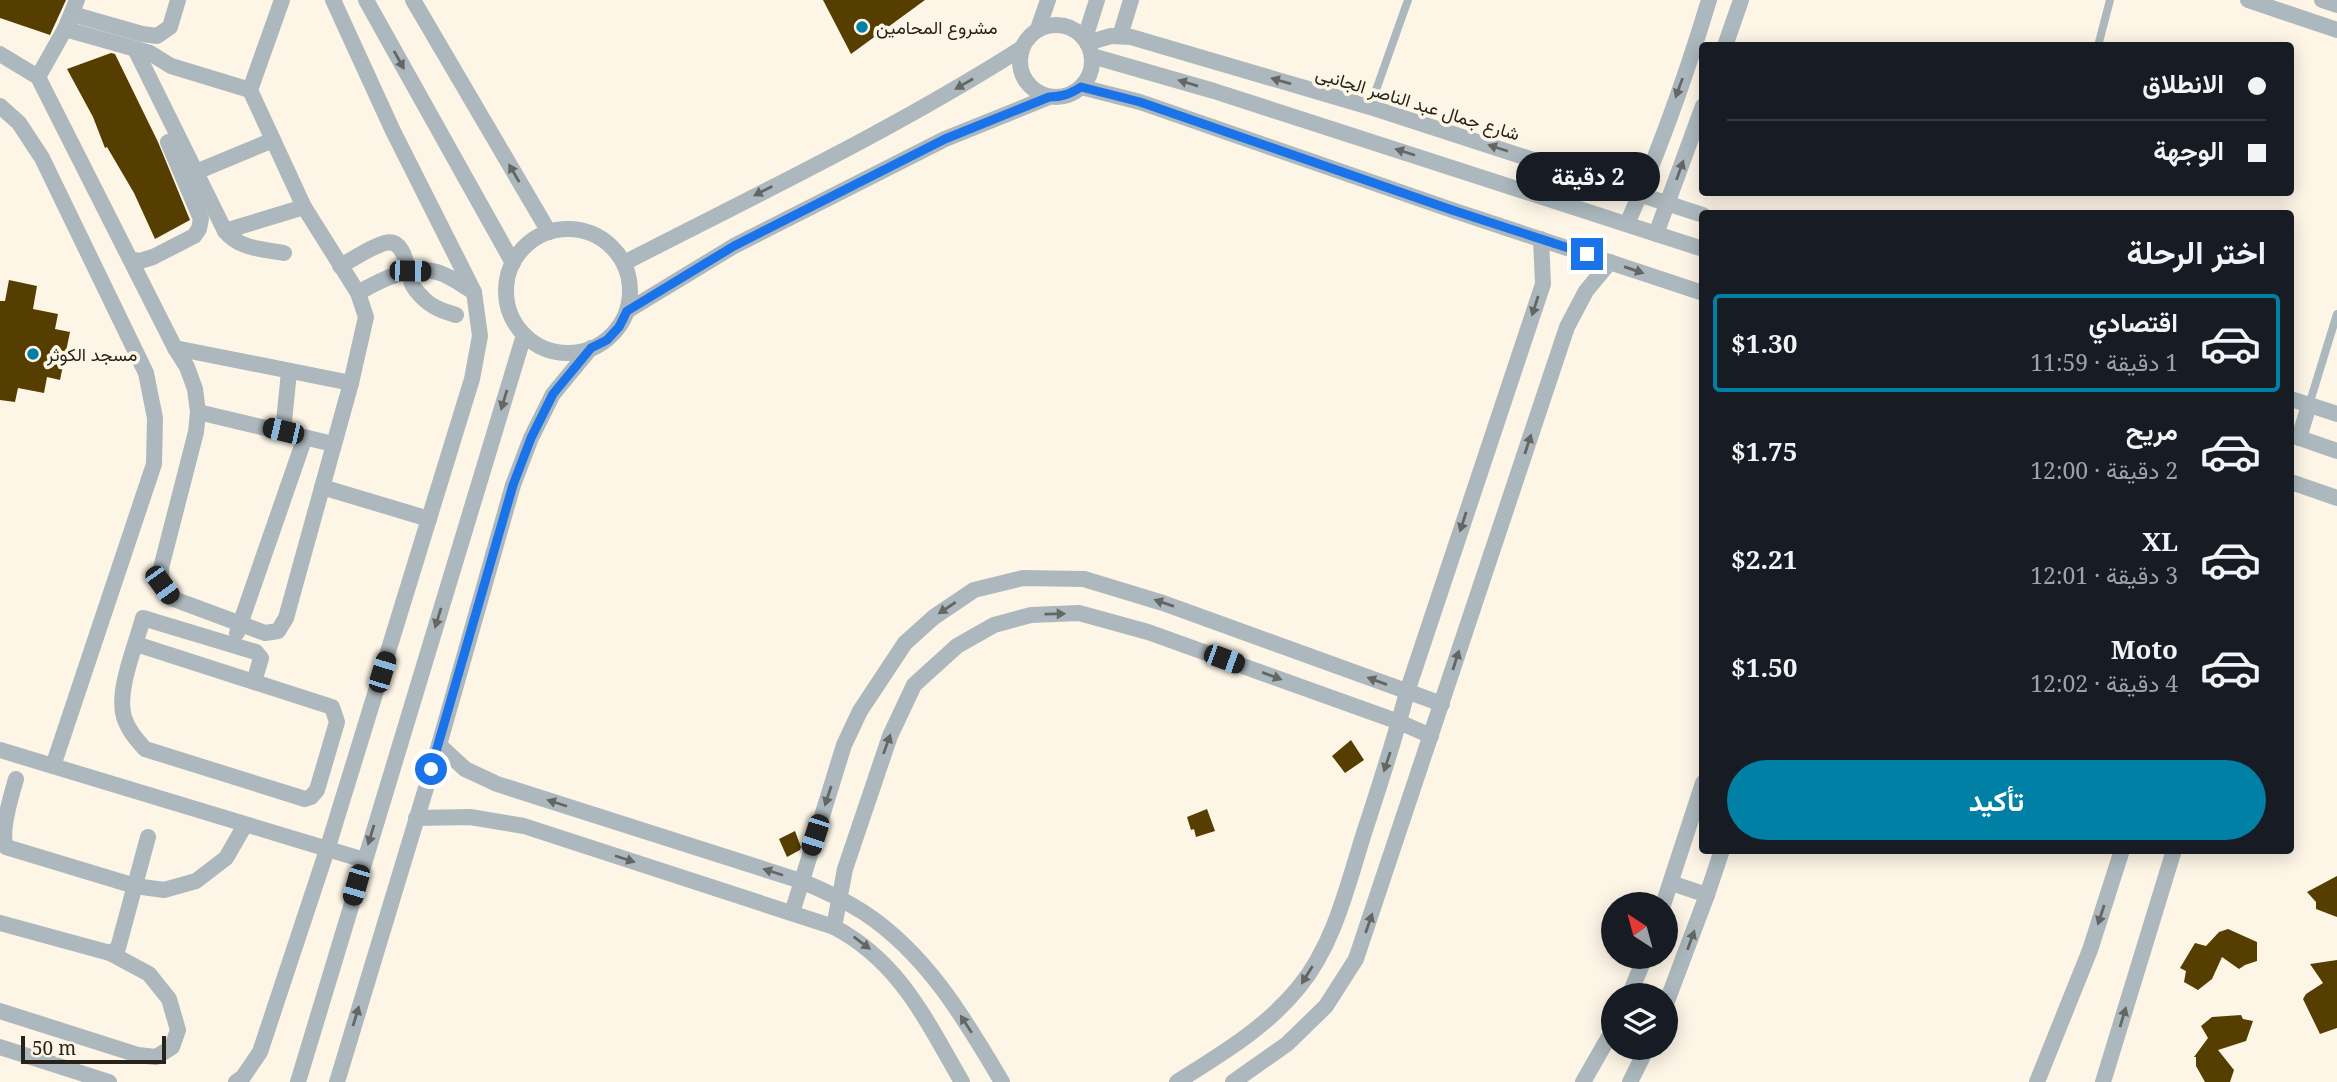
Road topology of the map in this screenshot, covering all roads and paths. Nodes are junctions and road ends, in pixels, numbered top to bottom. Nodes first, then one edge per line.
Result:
1 (178, 0) edge
2 (282, 0) edge
3 (333, 0) edge
4 (366, 0) edge
5 (413, 0) edge
6 (1048, 0) edge
7 (1097, 0) edge
8 (1131, 0) edge
9 (1408, 0) edge
10 (1709, 0) edge
11 (1741, 0) edge
12 (2110, 0) edge
13 (2248, 0) edge
14 (2322, 0) edge
15 (2337, 5) edge
16 (71, 14) edge
17 (1038, 29) junction
18 (2337, 30) edge
19 (1121, 36) junction
20 (1725, 42) edge
21 (2099, 42) edge
22 (1088, 46) junction
23 (1022, 48) junction
24 (135, 49) junction
25 (0, 54) edge
26 (38, 77) junction
27 (1081, 87) junction
28 (250, 90) junction
29 (1049, 97) junction
30 (0, 106) edge
31 (1370, 107) junction
32 (1699, 117) edge
33 (273, 140) junction
34 (168, 142) dead end
35 (196, 172) junction
36 (1640, 194) junction
37 (1668, 203) junction
38 (304, 208) junction
39 (1699, 214) edge
40 (1627, 224) junction
41 (225, 231) junction
42 (549, 232) junction
43 (1656, 234) junction
44 (1541, 239) junction
45 (1699, 248) edge
46 (284, 253) dead end
47 (130, 259) junction
48 (1610, 261) junction
49 (513, 263) junction
50 (624, 263) junction
51 (340, 266) junction
52 (410, 271) junction
53 (474, 292) junction
54 (1699, 292) edge
55 (358, 293) junction
56 (627, 311) junction
57 (2337, 314) edge
58 (456, 315) dead end
59 (524, 335) junction
60 (175, 348) junction
61 (591, 348) junction
62 (289, 372) junction
63 (351, 383) junction
64 (2294, 400) edge
65 (2309, 405) junction
66 (198, 412) junction
67 (2337, 414) edge
68 (283, 431) junction
69 (2295, 436) edge
70 (305, 437) junction
71 (333, 444) junction
72 (2337, 451) edge
73 (2294, 483) edge
74 (321, 487) junction
75 (2337, 498) edge
76 (429, 519) junction
77 (240, 624) junction
78 (136, 644) junction
79 (232, 645) junction
80 (254, 682) junction
81 (1406, 692) junction
82 (1442, 704) junction
83 (1399, 722) junction
84 (1431, 736) junction
85 (439, 745) junction
86 (0, 750) edge
87 (53, 766) junction
88 (16, 779) dead end
89 (1699, 796) edge
90 (416, 818) junction
91 (245, 825) junction
92 (148, 836) dead end
93 (327, 850) junction
94 (1721, 854) edge
95 (2117, 854) edge
96 (2173, 854) edge
97 (364, 860) junction
98 (801, 881) junction
99 (1671, 883) junction
100 (135, 886) junction
101 (1668, 892) edge
102 (1707, 895) junction
103 (840, 898) junction
104 (792, 914) junction
105 (0, 923) edge
106 (834, 927) junction
107 (110, 953) junction
108 (1674, 983) edge
109 (0, 1011) edge
110 (0, 1047) edge
111 (1601, 1051) edge
112 (1641, 1060) edge
113 (109, 1082) edge
114 (236, 1082) edge
115 (298, 1082) edge
116 (337, 1082) edge
117 (962, 1082) edge
118 (1002, 1082) edge
119 (1177, 1082) edge
120 (1233, 1082) edge
121 (1583, 1082) edge
122 (1631, 1082) edge
123 (2037, 1082) edge
124 (2103, 1082) edge

1 - 16 street
2 - 28 street
3 - 53 street
4 -> 49 street
42 -> 5 street
6 - 17 street
7 - 22 street
8 - 19 street
9 - 31 lane
10 -> 36 street
11 - 20 street
12 - 21 lane
13 - 18 street
14 - 15 street
16 - 24 street
16 - 26 street
17 - 22 street
17 - 23 street
19 - 22 street, شارع جمال عبد الناصر الجانبى
31 -> 19 street, شارع جمال عبد الناصر الجانبى
22 - 27 street
40 -> 22 street
23 - 29 street
23 -> 50 street
24 - 28 street
24 - 35 street
25 - 26 street
26 - 47 street
27 - 29 street
27 - 44 street
28 - 33 street
29 - 56 street
30 - 87 street
36 -> 31 street, شارع جمال عبد الناصر الجانبى
37 -> 32 street
33 - 35 street
33 - 38 street
34 - 47 street
35 - 41 street
36 - 37 street, شارع جمال عبد الناصر الجانبى
36 - 40 street
37 - 39 street, شارع جمال عبد الناصر الجانبى
37 - 43 street
38 - 41 street
38 - 51 street
40 - 43 street
41 - 46 street
42 - 49 street
42 - 50 street
43 - 45 street
44 - 48 street
44 -> 81 street
47 - 60 street
48 -> 54 street
82 -> 48 street
49 - 59 street
50 - 56 street
51 - 52 street
51 - 55 street
52 - 53 street
52 - 55 street
52 - 58 street
53 - 76 street
55 - 63 street
56 - 61 street
57 - 65 lane
59 - 61 street
59 -> 97 street
60 - 62 street
60 - 66 street
61 - 85 street
62 - 63 street
62 - 68 street
63 - 71 street
64 - 65 street
65 - 67 street
65 - 69 street
66 - 68 street
66 - 77 street
68 - 70 street
69 - 72 street
70 - 71 street
70 - 77 street
71 - 74 street
73 - 75 street
74 - 76 street
74 - 77 street
76 - 93 street
77 - 79 street
78 - 79 street
78 - 80 street
78 - 80 street
79 - 80 street
81 - 82 street
81 - 83 street
81 -> 98 street
82 - 84 street
83 - 84 street
103 -> 83 street
83 -> 119 street
120 -> 84 street
85 - 90 street
98 -> 85 street
86 - 87 street
87 - 91 street
88 - 100 street
89 - 99 street
90 -> 104 street
116 -> 90 street
91 - 93 street
91 - 100 street
92 - 100 street
93 - 97 street
93 - 114 street
94 - 102 street
95 -> 123 street
124 -> 96 street
97 - 115 street
98 - 103 street
98 - 104 street
99 - 101 street
99 - 102 street
100 - 107 street
108 -> 102 street
103 - 106 street
118 -> 103 street
104 - 106 street
105 - 107 street
106 -> 117 street
107 - 109 street
110 - 113 street
111 - 121 street
112 - 122 street

